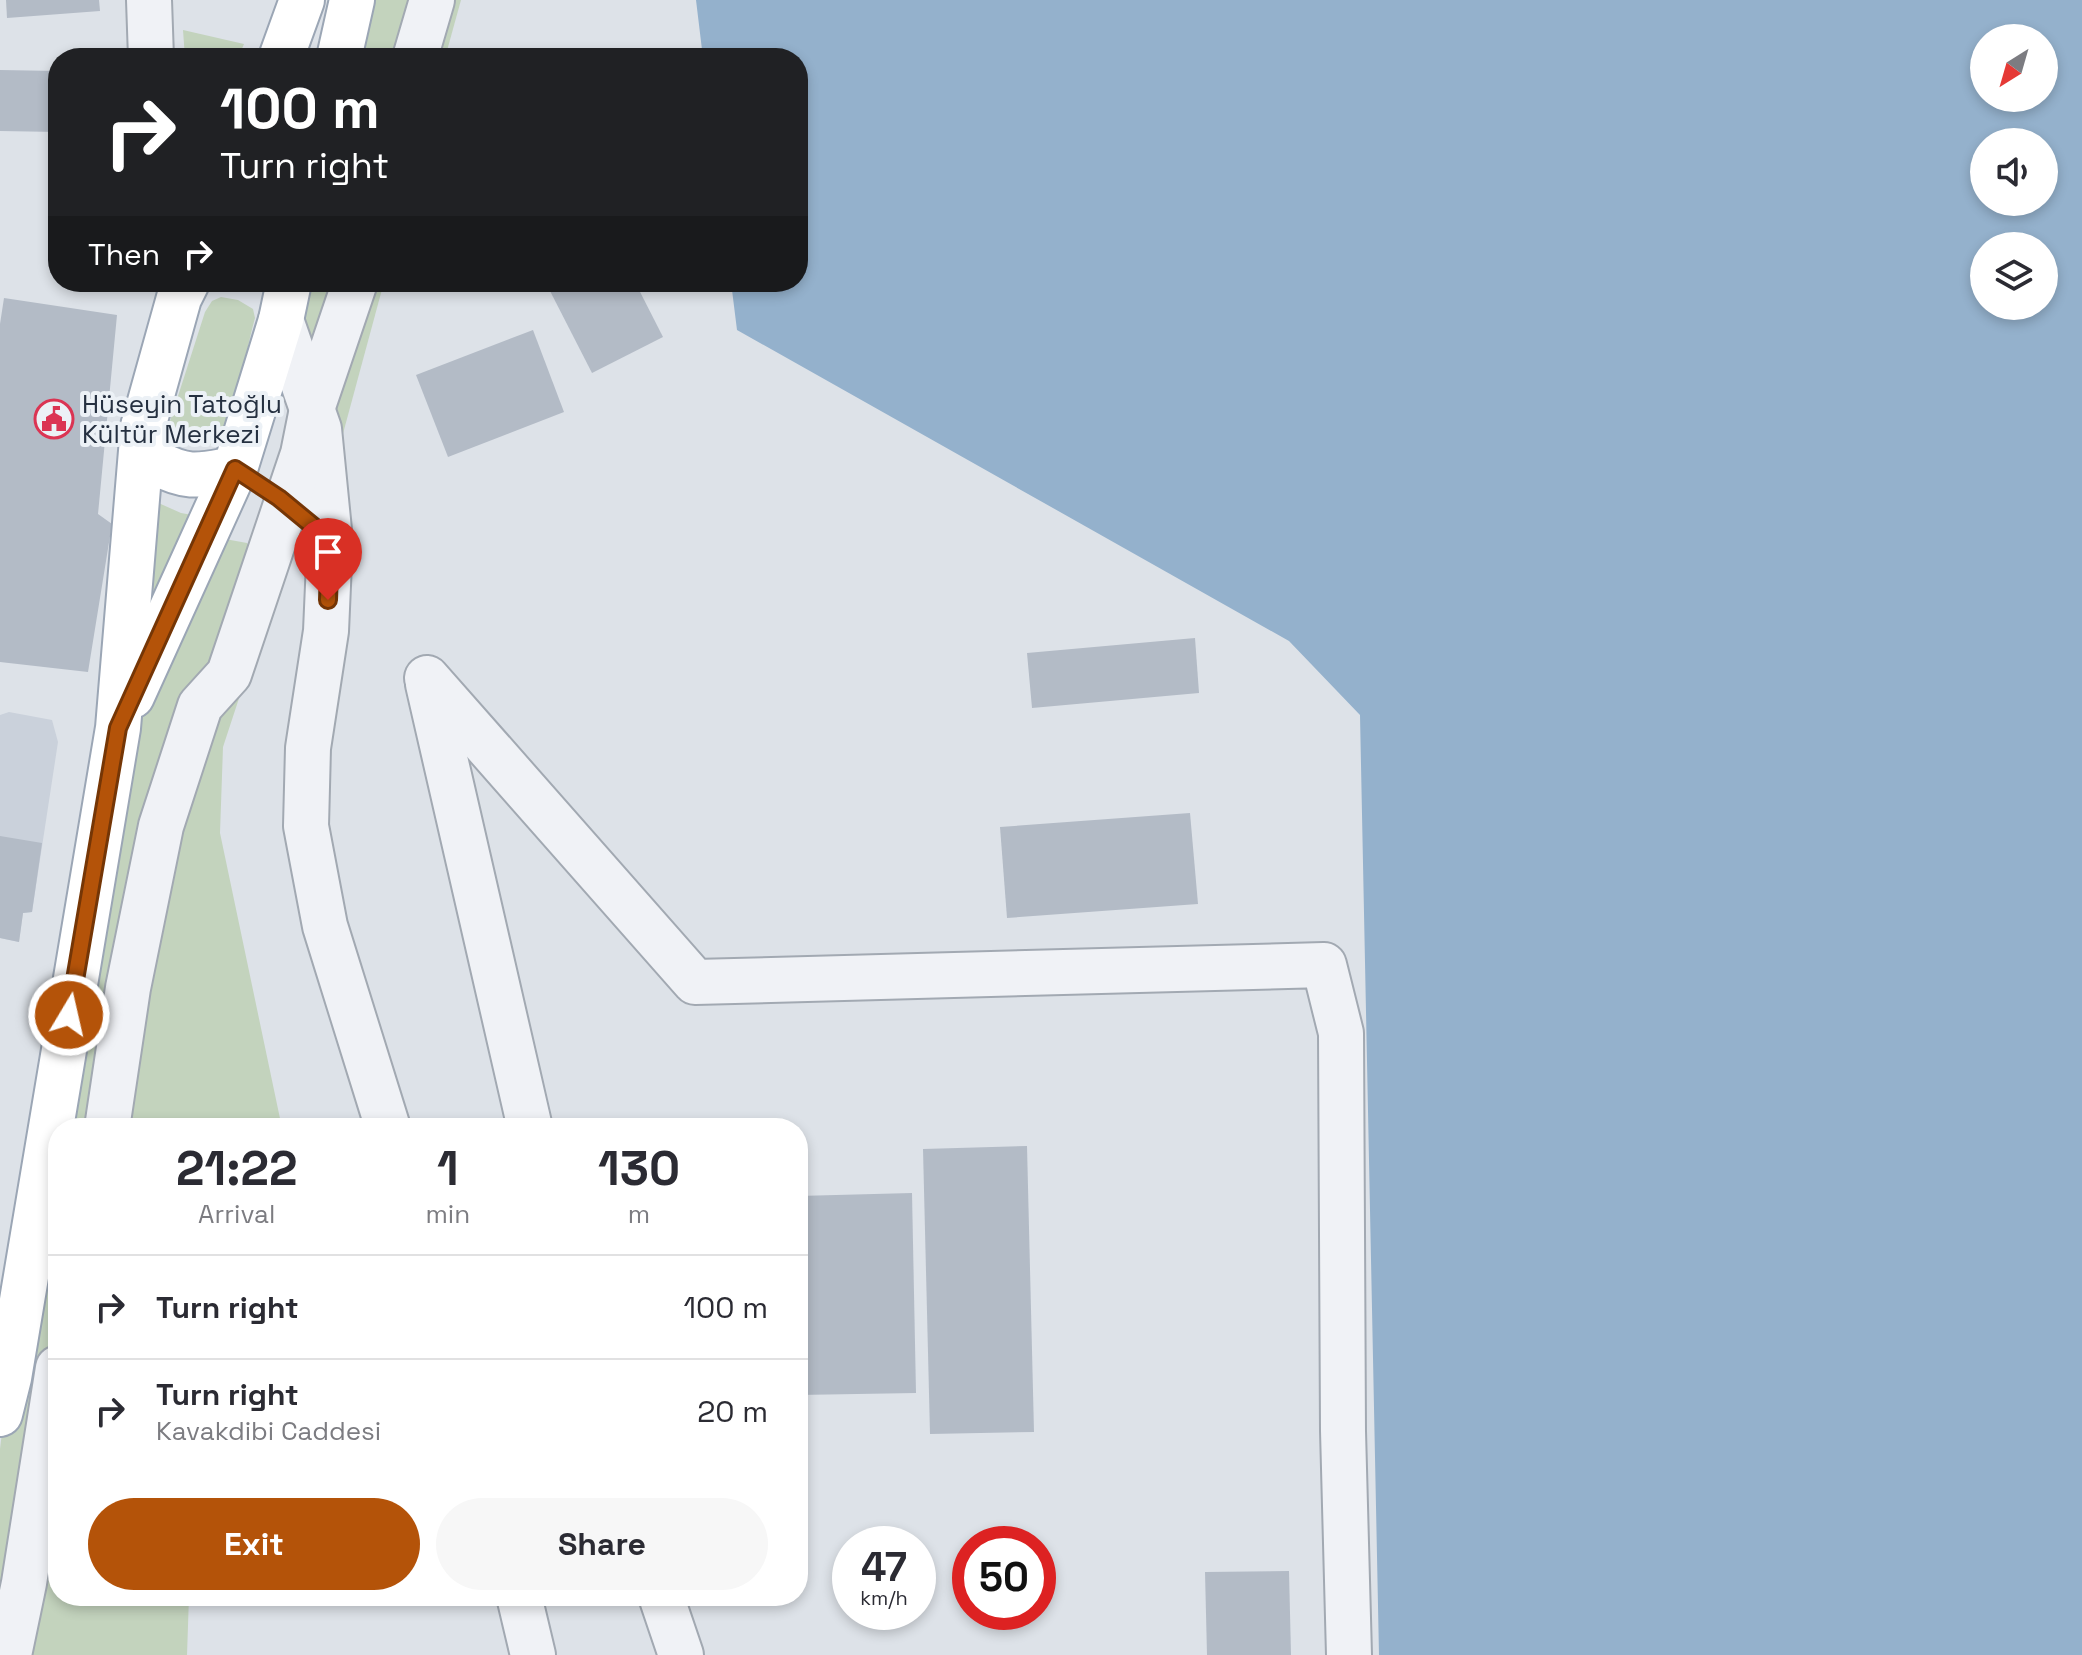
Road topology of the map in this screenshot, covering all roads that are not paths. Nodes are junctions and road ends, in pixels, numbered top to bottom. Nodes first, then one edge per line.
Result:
1 (149, 0) edge
2 (302, 0) edge
3 (352, 0) edge
4 (412, 0) edge
5 (432, 0) edge
6 (151, 48) edge
7 (285, 48) edge
8 (341, 48) edge
9 (400, 48) edge
10 (418, 48) edge
11 (183, 292) edge
12 (343, 292) edge
13 (352, 292) edge
14 (285, 301) edge
15 (316, 397) junction
16 (143, 427) junction
17 (235, 469) junction
18 (286, 503) junction
19 (330, 540) junction
20 (118, 728) junction
21 (53, 1118) edge
22 (108, 1118) edge
23 (385, 1118) edge
24 (528, 1118) edge
25 (48, 1145) edge
26 (0, 1414) edge
27 (48, 1431) edge
28 (521, 1606) edge
29 (664, 1606) edge
30 (9, 1655) edge
31 (533, 1655) edge
32 (681, 1655) edge
33 (1349, 1655) edge

1 - 6 street
2 - 7 main road
3 - 8 main road
4 - 9 street
5 - 10 street
11 - 16 main road
12 - 15 street
13 - 15 street
14 - 15 street
14 - 17 main road
15 - 18 street
15 - 19 street
16 - 17 main road
16 - 20 main road
17 - 18 street
17 - 20 main road
18 - 19 street
18 - 22 street
19 - 23 street
20 - 21 main road
24 - 33 street
25 - 26 main road
27 - 30 street
28 - 31 street
29 - 32 street

